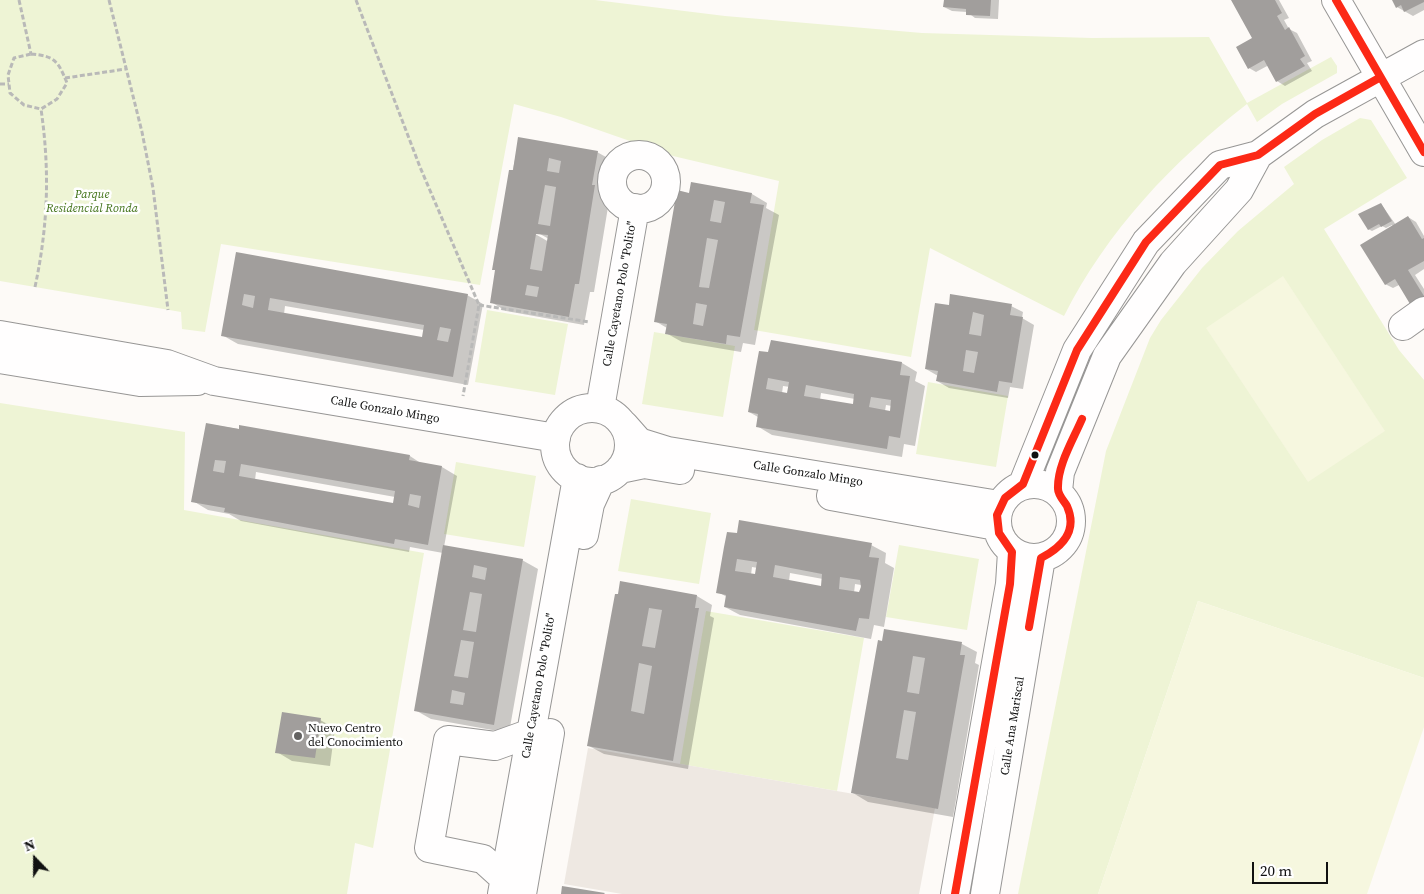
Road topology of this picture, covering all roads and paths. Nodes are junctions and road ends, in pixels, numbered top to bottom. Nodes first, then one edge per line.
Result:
1 (19, 0) edge
2 (109, 0) edge
3 (356, 0) edge
4 (1336, 0) edge
5 (31, 54) junction
6 (1424, 54) edge
7 (126, 69) junction
8 (64, 78) junction
9 (1379, 78) junction
10 (0, 84) edge
11 (9, 84) junction
12 (41, 109) junction
13 (1424, 152) edge
14 (1258, 155) junction
15 (635, 208) dead end
16 (35, 287) dead end
17 (479, 305) junction
18 (168, 310) dead end
19 (614, 326) junction
20 (0, 335) edge
21 (0, 359) edge
22 (214, 380) junction
23 (600, 408) junction
24 (458, 422) junction
25 (624, 425) junction
26 (556, 438) junction
27 (599, 476) junction
28 (1023, 484) junction
29 (1058, 491) junction
30 (998, 516) junction
31 (1012, 552) junction
32 (1041, 558) junction
33 (531, 733) junction
34 (510, 889) edge
35 (955, 894) edge
36 (985, 894) edge

1 - 5 path
2 - 7 path
3 - 17 path
4 - 9 street
5 - 8 path
5 - 11 path
6 - 9 street
7 - 8 path
7 - 18 path
8 - 12 path
9 - 13 street
9 - 14 street
10 - 11 path
11 - 12 path
12 - 16 path
14 - 28 street
14 - 29 street
15 - 19 street, Calle Cayetano Polo "Polito"
17 - 19 path
17 - 24 path
19 - 23 street, Calle Cayetano Polo "Polito"
20 - 22 street, Calle Gonzalo Mingo
21 - 22 street, Calle Gonzalo Mingo
22 - 24 street, Calle Gonzalo Mingo
23 - 25 street
23 - 26 street
24 - 26 street, Calle Gonzalo Mingo
25 - 27 street
25 - 30 street, Calle Gonzalo Mingo
26 - 27 street
27 - 30 street, Calle Gonzalo Mingo
27 - 33 street, Calle Cayetano Polo "Polito"
27 - 34 street, Calle Cayetano Polo "Polito"
28 - 29 street
28 - 30 street
29 - 32 street
30 - 31 street
31 - 32 street
31 - 35 street
32 - 36 street, Calle Ana Mariscal
33 - 34 street, Calle Cayetano Polo "Polito"
33 - 34 street

